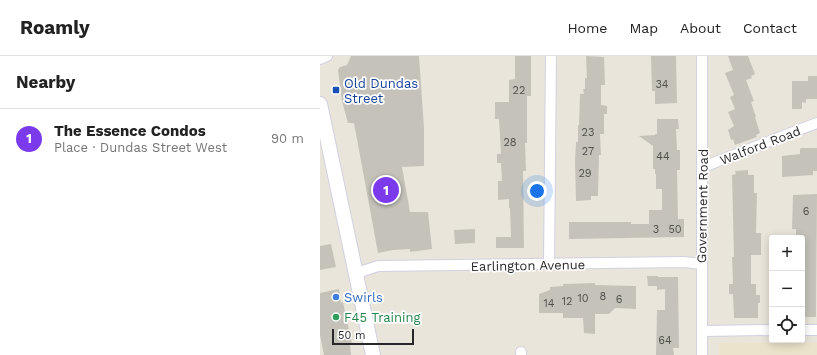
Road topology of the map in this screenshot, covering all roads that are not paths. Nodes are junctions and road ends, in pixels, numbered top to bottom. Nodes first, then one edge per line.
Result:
1 (327, 56) edge
2 (551, 56) edge
3 (702, 56) edge
4 (320, 59) edge
5 (320, 104) edge
6 (817, 123) edge
7 (703, 167) junction
8 (549, 264) junction
9 (701, 264) junction
10 (357, 272) junction
11 (769, 330) edge
12 (805, 330) edge
13 (817, 330) edge
14 (702, 331) junction
15 (373, 355) edge
16 (702, 355) edge

1 - 4 street
2 - 8 street
3 - 7 street, Government Road
5 - 10 main road
6 - 7 street, Walford Road
7 - 9 street, Government Road
8 - 9 street, Earlington Avenue
8 - 10 street, Earlington Avenue
9 - 14 street, Government Road
10 - 15 main road
11 - 14 street
12 - 13 street
14 - 16 street, Government Road

